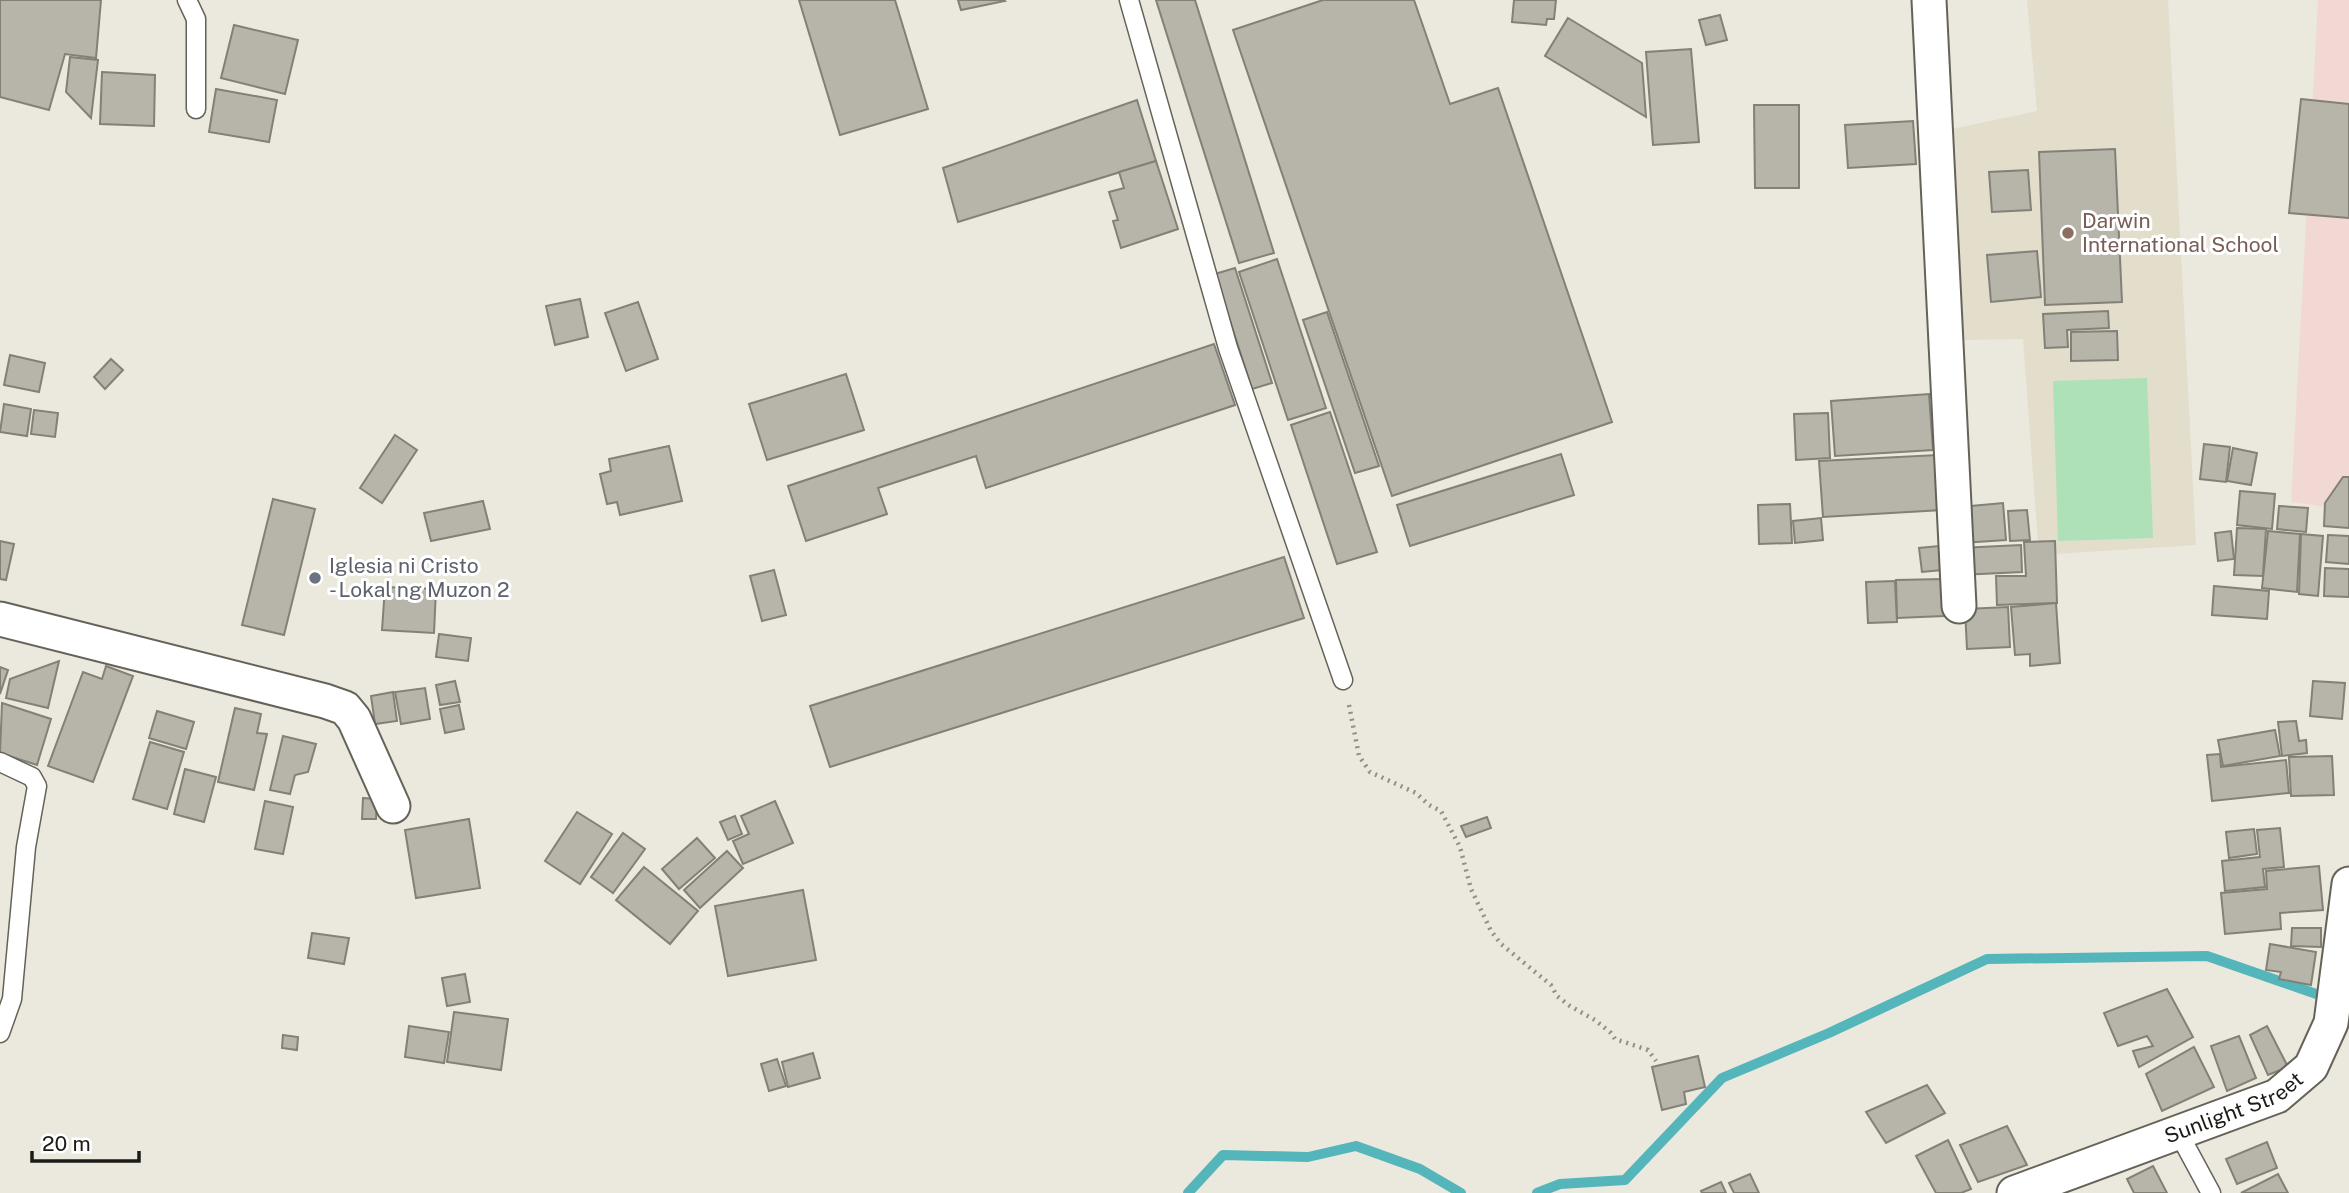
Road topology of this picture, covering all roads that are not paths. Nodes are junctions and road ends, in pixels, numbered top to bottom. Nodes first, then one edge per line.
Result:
1 (187, 0) edge
2 (1129, 0) edge
3 (1929, 0) edge
4 (196, 109) dead end
5 (1959, 606) dead end
6 (0, 619) edge
7 (1343, 680) road end
8 (0, 762) edge
9 (393, 806) dead end
10 (2349, 884) edge
11 (0, 1033) edge
12 (2178, 1132) junction
13 (2014, 1193) edge
14 (2211, 1193) edge

1 - 4 lane
2 - 7 lane
3 - 5 street
6 - 9 street
8 - 11 lane
10 - 12 street, Sunlight Street
12 - 13 street, Sunlight Street
12 - 14 lane

